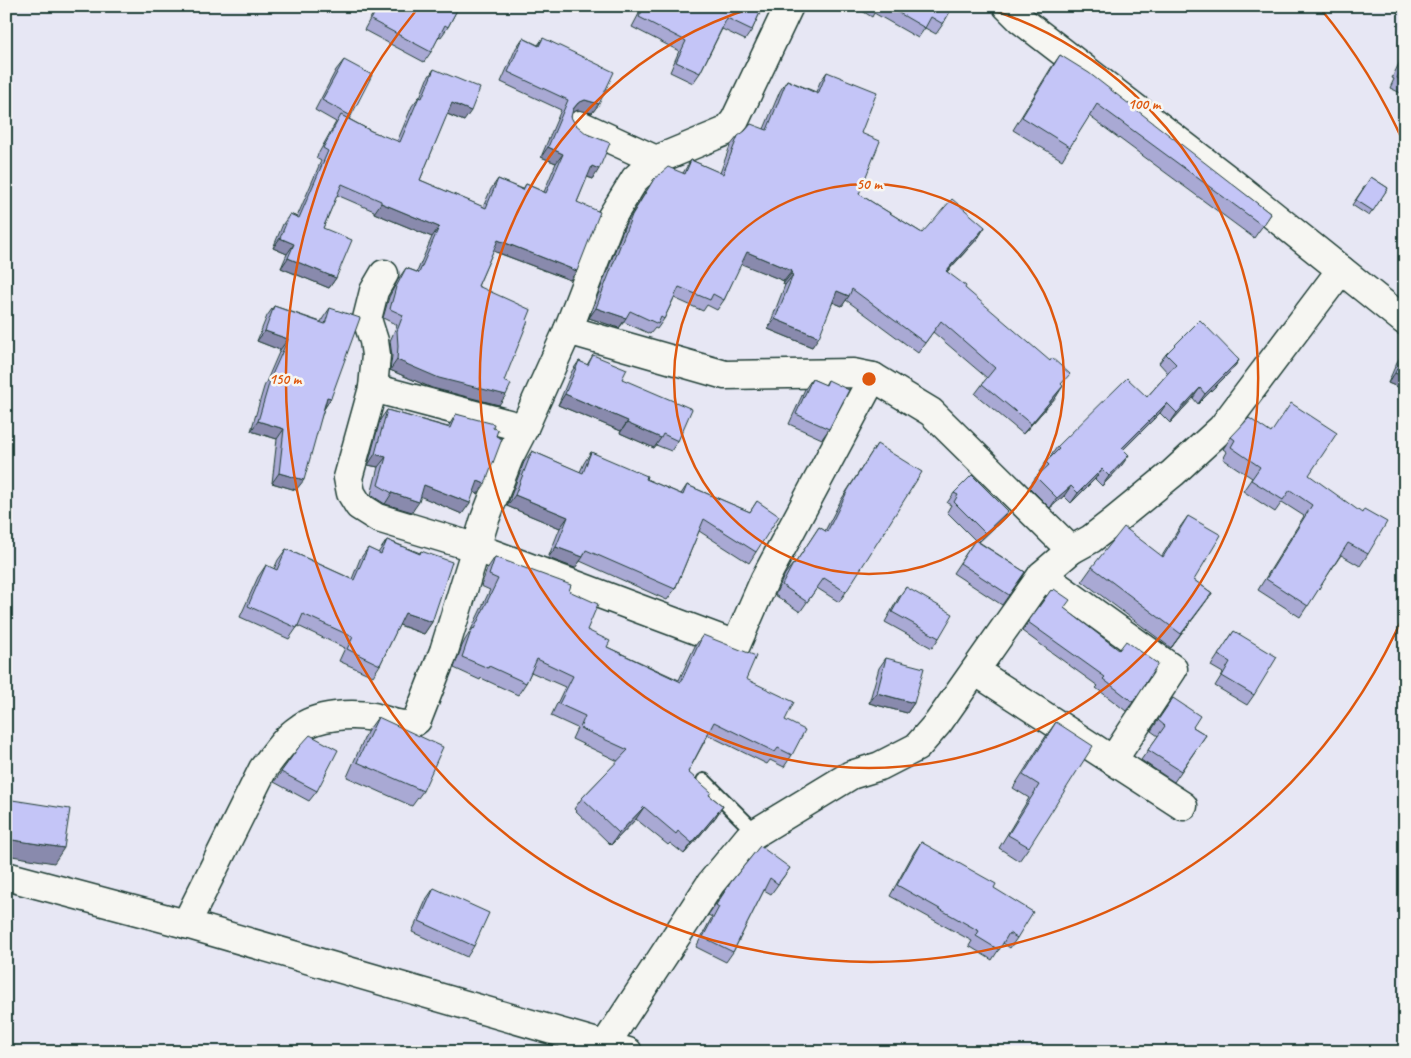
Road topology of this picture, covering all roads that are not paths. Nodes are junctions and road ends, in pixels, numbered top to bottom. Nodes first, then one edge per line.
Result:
1 (789, 6) edge
2 (1007, 6) edge
3 (580, 125) edge
4 (656, 160) junction
5 (1342, 270) junction
6 (384, 274) dead end
7 (1405, 320) edge
8 (568, 330) junction
9 (873, 377) junction
10 (373, 388) junction
11 (524, 428) junction
12 (477, 548) junction
13 (1071, 550) junction
14 (1042, 575) junction
15 (975, 671) junction
16 (1113, 760) junction
17 (704, 781) dead end
18 (1184, 806) dead end
19 (756, 833) junction
20 (6, 876) edge
21 (186, 924) junction
22 (616, 1048) edge

1 - 4 street
2 - 5 street
3 - 4 street
4 - 8 street
5 - 7 street
5 - 13 street
6 - 10 street
8 - 9 street
8 - 11 street
9 - 12 street
9 - 13 street
10 - 11 street
10 - 12 street
11 - 12 street
12 - 21 street
13 - 14 street
14 - 15 street
14 - 16 street
15 - 16 street
15 - 19 street
16 - 18 street
17 - 19 lane
19 - 22 street
20 - 21 street
21 - 22 street

